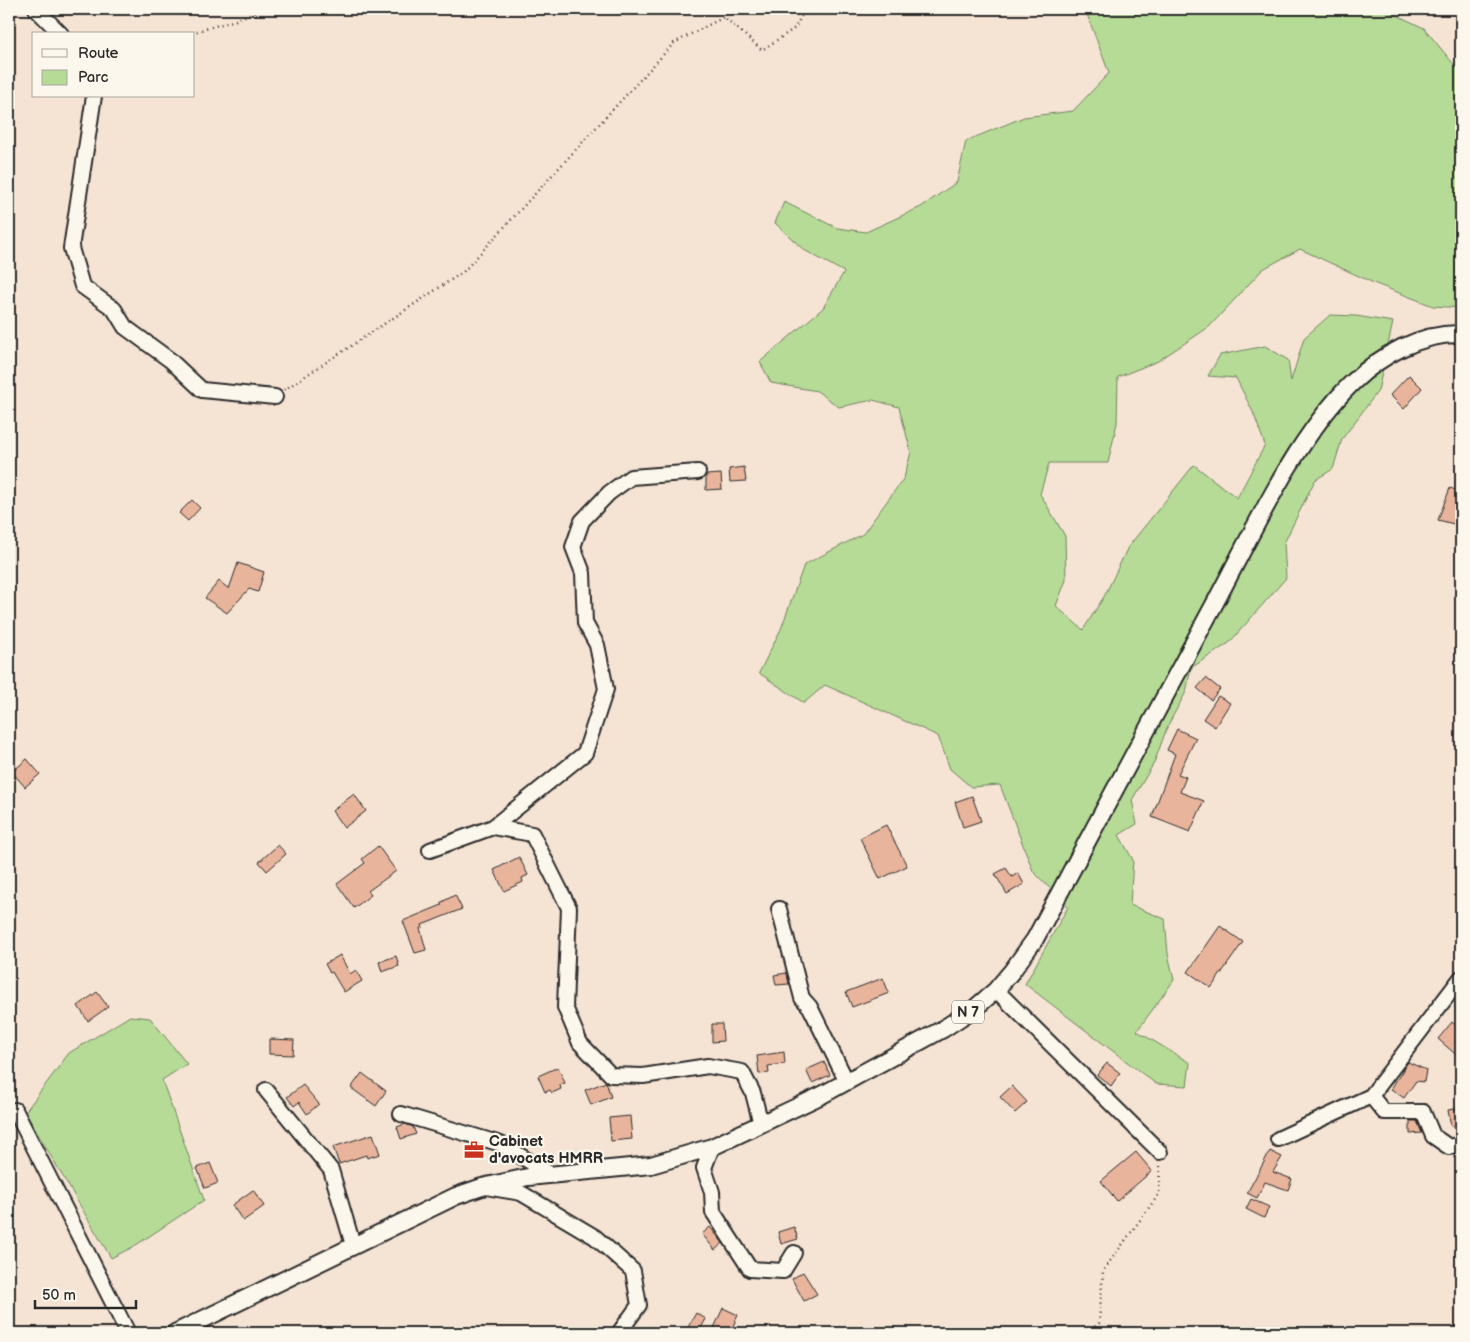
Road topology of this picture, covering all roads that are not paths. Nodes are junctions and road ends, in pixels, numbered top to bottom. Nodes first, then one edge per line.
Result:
1 (36, 9) edge
2 (58, 32) edge
3 (94, 98) edge
4 (1461, 334) edge
5 (275, 396) road end
6 (698, 472) dead end
7 (493, 827) junction
8 (430, 850) dead end
9 (780, 909) dead end
10 (1461, 978) edge
11 (996, 990) junction
12 (847, 1082) junction
13 (266, 1090) dead end
14 (1371, 1096) junction
15 (15, 1110) dead end
16 (401, 1114) dead end
17 (761, 1124) junction
18 (1278, 1139) dead end
19 (1461, 1144) edge
20 (712, 1148) junction
21 (1160, 1152) road end
22 (550, 1174) junction
23 (482, 1187) junction
24 (353, 1245) junction
25 (794, 1253) dead end
26 (128, 1333) edge
27 (175, 1333) edge
28 (619, 1333) edge

1 - 2 street
3 - 5 street
4 - 11 main road, N 7
6 - 7 street
7 - 8 street
7 - 17 street
9 - 12 street
10 - 14 street
11 - 12 main road, N 7
11 - 21 street
12 - 17 main road, N 7
13 - 24 street
14 - 18 street
14 - 19 street
15 - 26 street
16 - 22 street
17 - 20 main road, N 7
20 - 22 main road, N 7
20 - 25 street
22 - 23 main road, N 7
23 - 24 main road, N 7
23 - 28 street
24 - 27 main road, N 7

